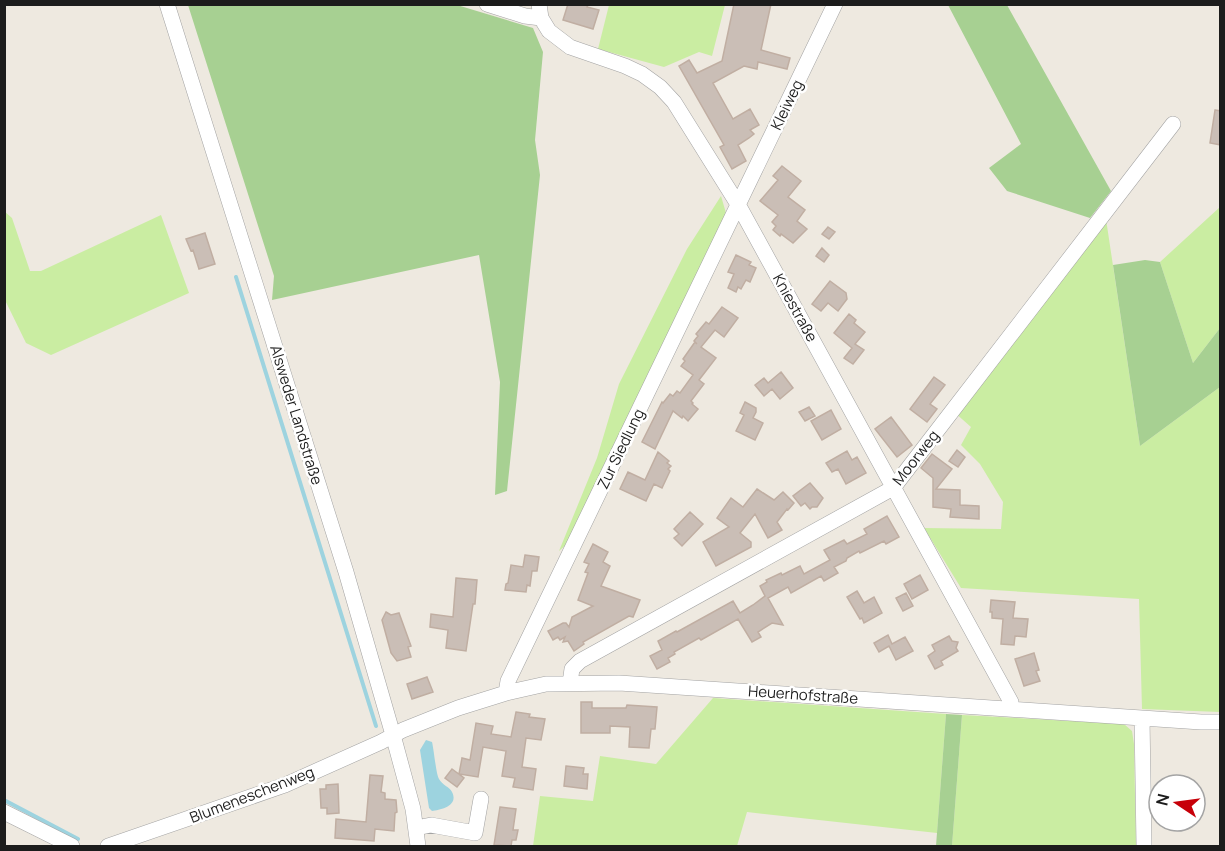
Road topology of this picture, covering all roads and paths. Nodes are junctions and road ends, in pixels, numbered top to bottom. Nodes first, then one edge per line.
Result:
1 (167, 4) edge
2 (488, 4) edge
3 (835, 4) edge
4 (540, 11) edge
5 (1173, 124) dead end
6 (739, 206) junction
7 (893, 488) junction
8 (570, 683) junction
9 (506, 693) junction
10 (1010, 709) junction
11 (1142, 718) junction
12 (1221, 722) edge
13 (393, 735) junction
14 (481, 799) dead end
15 (4, 812) edge
16 (416, 828) junction
17 (72, 846) edge
18 (108, 846) edge
19 (418, 846) edge
20 (1144, 846) edge

1 - 13 street, Alsweder Landstraße
2 - 4 street, Kniestraße
3 - 6 street, Kleiweg
4 - 6 street, Kniestraße
5 - 7 street, Moorweg
6 - 7 street, Kniestraße
6 - 9 street, Zur Siedlung
7 - 8 street, Moorweg
7 - 10 street, Kniestraße
8 - 9 street, Heuerhofstraße
8 - 10 street, Heuerhofstraße
9 - 13 street, Heuerhofstraße
10 - 11 street, Heuerhofstraße
11 - 12 street, Heuerhofstraße
11 - 20 street
13 - 16 street, Alsweder Landstraße
13 - 18 street, Blumeneschenweg
14 - 16 street
15 - 17 street
16 - 19 street, Alsweder Landstraße

